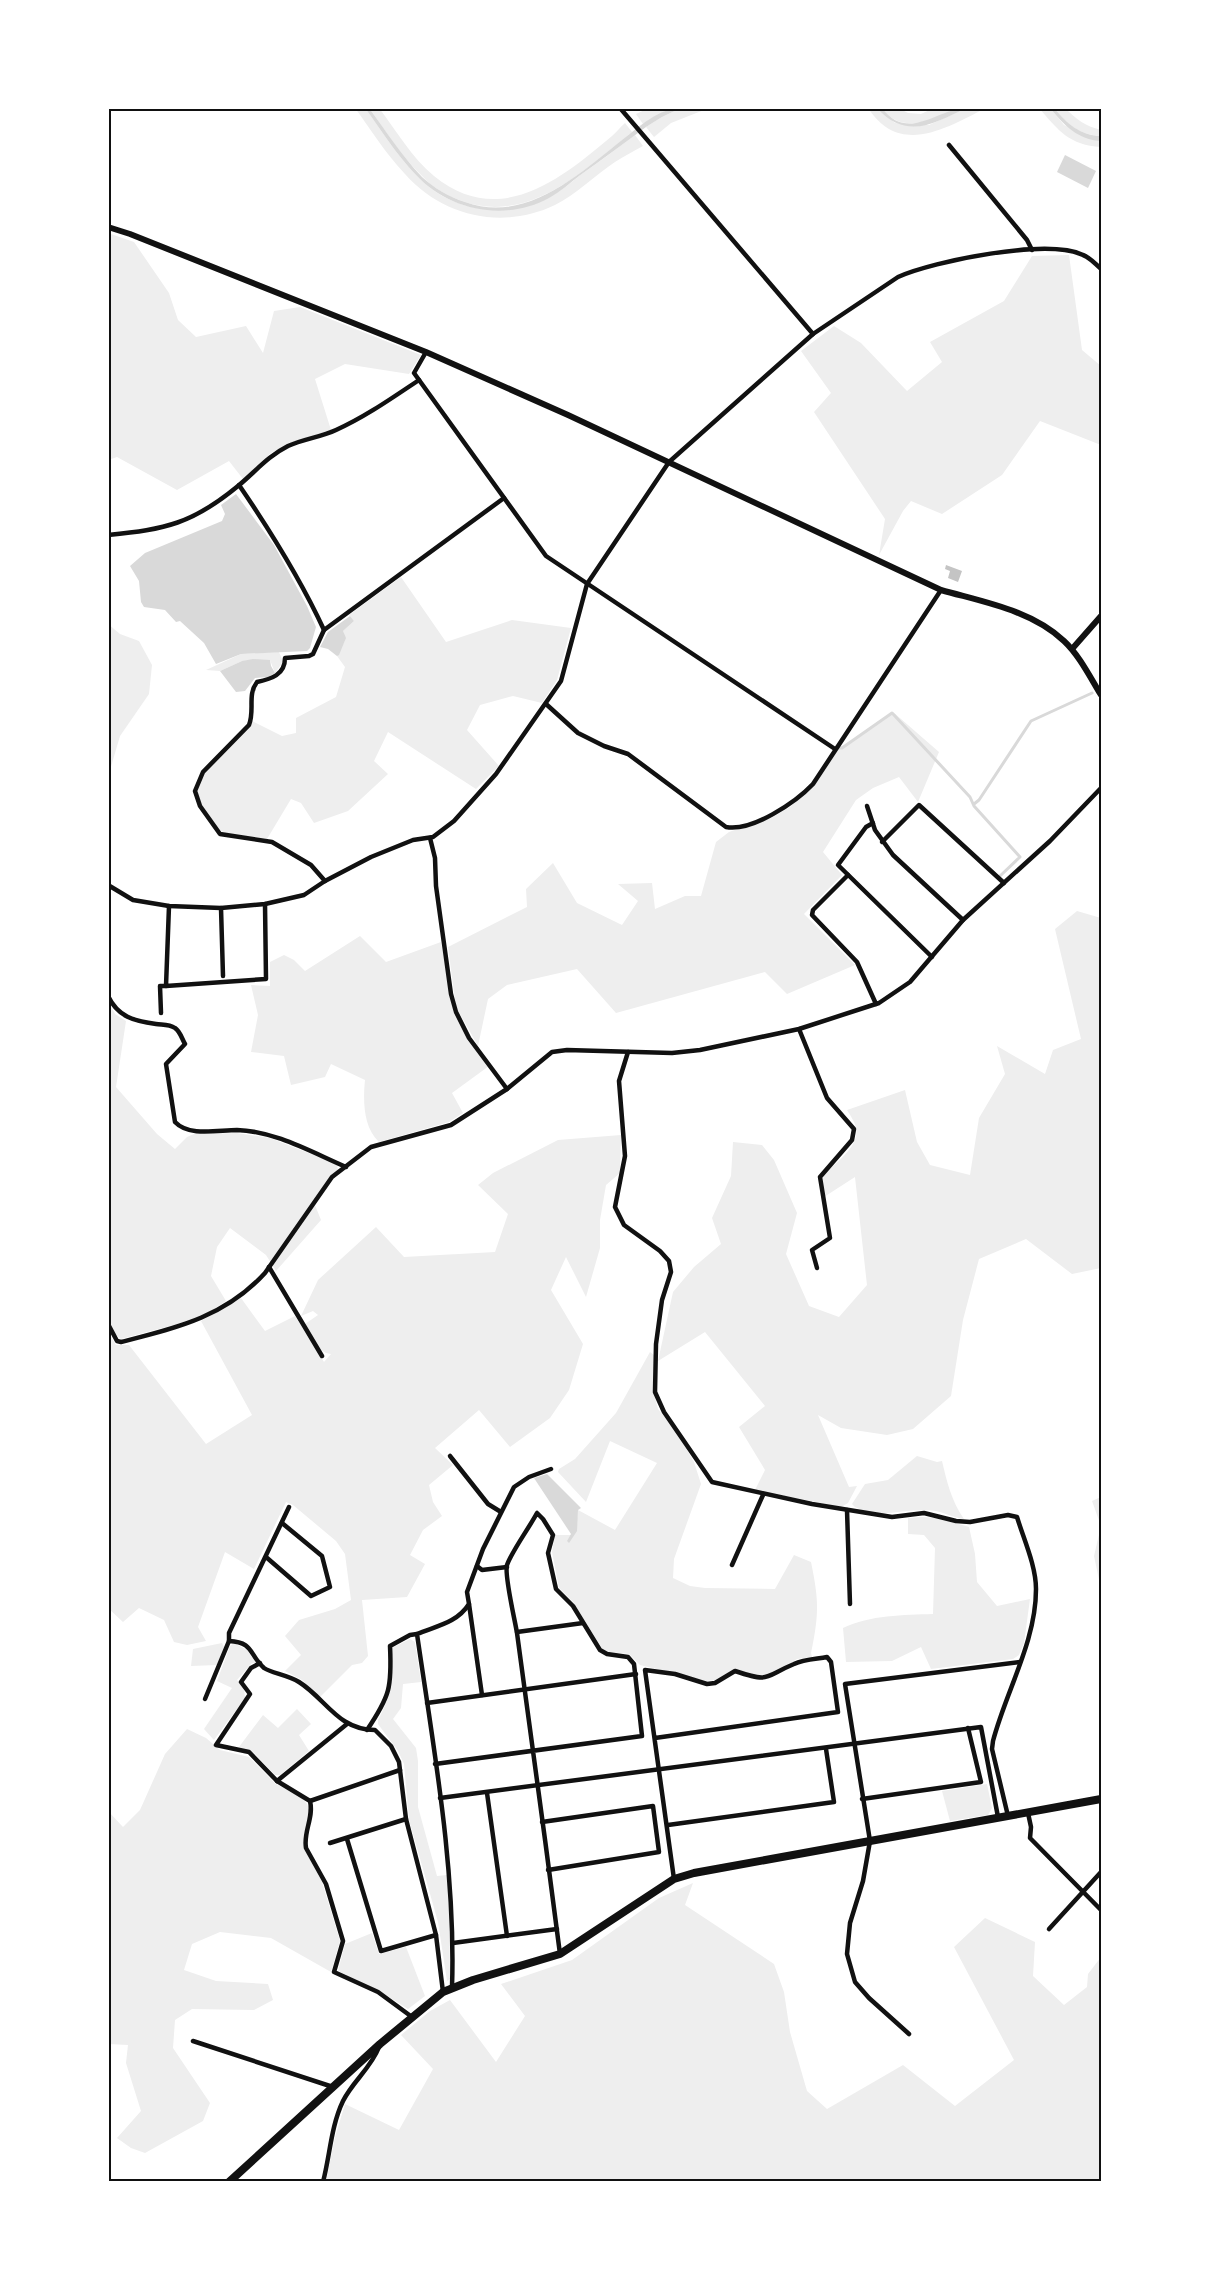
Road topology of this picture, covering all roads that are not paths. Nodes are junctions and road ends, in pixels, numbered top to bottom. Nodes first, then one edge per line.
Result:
1 (620, 108) edge
2 (949, 145) dead end
3 (108, 227) edge
4 (1032, 250) junction
5 (1101, 269) edge
6 (813, 334) junction
7 (426, 352) junction
8 (418, 380) junction
9 (669, 462) junction
10 (239, 485) junction
11 (504, 498) junction
12 (108, 535) edge
13 (587, 584) junction
14 (941, 590) junction
15 (1101, 616) edge
16 (324, 630) junction
17 (1072, 649) junction
18 (1101, 694) edge
19 (546, 704) junction
20 (835, 749) junction
21 (1101, 788) edge
22 (867, 807) dead end
23 (873, 824) junction
24 (430, 838) junction
25 (882, 842) junction
26 (848, 875) junction
27 (325, 881) junction
28 (1004, 883) junction
29 (108, 885) edge
30 (265, 904) junction
31 (169, 906) junction
32 (221, 908) junction
33 (963, 920) junction
34 (932, 957) junction
35 (223, 976) dead end
36 (166, 986) junction
37 (108, 996) edge
38 (876, 1004) junction
39 (161, 1013) dead end
40 (799, 1029) junction
41 (628, 1052) junction
42 (507, 1089) junction
43 (346, 1167) junction
44 (269, 1267) junction
45 (817, 1269) dead end
46 (108, 1324) edge
47 (322, 1356) dead end
48 (450, 1456) dead end
49 (551, 1469) dead end
50 (763, 1495) junction
51 (289, 1507) dead end
52 (847, 1509) junction
53 (501, 1512) junction
54 (282, 1523) junction
55 (266, 1557) junction
56 (732, 1565) dead end
57 (477, 1566) junction
58 (507, 1567) junction
59 (469, 1604) junction
60 (850, 1604) dead end
61 (583, 1623) junction
62 (517, 1632) junction
63 (417, 1634) junction
64 (229, 1641) junction
65 (1020, 1662) junction
66 (260, 1663) junction
67 (636, 1674) junction
68 (524, 1690) junction
69 (482, 1695) junction
70 (205, 1699) dead end
71 (427, 1703) junction
72 (347, 1724) junction
73 (969, 1728) junction
74 (367, 1730) junction
75 (655, 1738) junction
76 (856, 1744) junction
77 (826, 1749) junction
78 (533, 1752) junction
79 (435, 1764) junction
80 (660, 1769) junction
81 (400, 1770) junction
82 (277, 1781) junction
83 (537, 1786) junction
84 (487, 1792) junction
85 (440, 1798) junction
86 (862, 1799) junction
87 (1101, 1799) edge
88 (310, 1801) junction
89 (1028, 1813) junction
90 (1008, 1815) junction
91 (998, 1817) junction
92 (406, 1819) junction
93 (542, 1822) junction
94 (668, 1825) junction
95 (346, 1839) junction
96 (870, 1840) junction
97 (330, 1844) dead end
98 (548, 1870) junction
99 (1101, 1872) edge
100 (674, 1879) junction
101 (1084, 1892) junction
102 (1101, 1910) edge
103 (557, 1929) junction
104 (1048, 1929) dead end
105 (436, 1935) junction
106 (507, 1936) junction
107 (453, 1943) junction
108 (560, 1954) junction
109 (452, 1989) junction
110 (443, 1992) junction
111 (412, 2017) junction
112 (909, 2034) dead end
113 (193, 2041) dead end
114 (380, 2044) junction
115 (333, 2086) junction
116 (229, 2182) edge
117 (323, 2182) edge

1 - 6 street
2 - 4 street
3 - 7 street
4 - 5 street
4 - 6 street
6 - 9 street
7 - 8 street
7 - 9 street
8 - 10 street
8 - 11 street
9 - 13 street
9 - 14 street
10 - 12 street
10 - 16 street
11 - 13 street
11 - 16 street
13 - 19 street
13 - 20 street
14 - 17 street
14 - 20 street
15 - 17 street
16 - 27 street
17 - 18 street
19 - 20 street
19 - 24 street
21 - 28 street
22 - 23 street
23 - 25 street
23 - 26 street
24 - 27 street
24 - 42 street
25 - 28 street
25 - 33 street
26 - 34 street
26 - 38 street
27 - 30 street
28 - 33 street
29 - 31 street
30 - 32 street
30 - 36 street
31 - 32 street
31 - 36 street
32 - 35 street
33 - 34 street
34 - 38 street
36 - 39 street
37 - 43 street
38 - 40 street
40 - 41 street
40 - 45 street
41 - 42 street
41 - 50 street
42 - 43 street
43 - 44 street
44 - 46 street
44 - 47 street
48 - 53 street
49 - 53 street
50 - 52 street
50 - 56 street
51 - 54 street
52 - 60 street
52 - 65 street
53 - 57 street
54 - 55 street
54 - 55 street
55 - 64 street
57 - 58 street
57 - 59 street
58 - 61 street
58 - 62 street
59 - 63 street
59 - 69 street
61 - 62 street
61 - 67 street
62 - 68 street
63 - 71 street
63 - 74 street
64 - 66 street
64 - 70 street
65 - 76 street
65 - 90 street
66 - 72 street
66 - 82 street
67 - 68 street
67 - 78 street
68 - 69 street
68 - 78 street
69 - 71 street
71 - 79 street
72 - 74 street
72 - 82 street
73 - 76 street
73 - 86 street
73 - 91 street
74 - 81 street
75 - 75 street
75 - 80 street
76 - 77 street
76 - 86 street
77 - 80 street
77 - 94 street
78 - 79 street
78 - 83 street
79 - 85 street
80 - 83 street
80 - 94 street
81 - 88 street
81 - 92 street
82 - 88 street
83 - 84 street
83 - 93 street
84 - 85 street
84 - 106 street
85 - 107 street
86 - 96 street
87 - 89 main road
88 - 111 street
89 - 90 main road
89 - 101 street
90 - 91 main road
91 - 96 main road
92 - 95 street
92 - 105 street
93 - 98 street
93 - 98 street
94 - 100 street
95 - 97 street
95 - 105 street
96 - 100 main road
96 - 112 street
98 - 103 street
99 - 101 street
100 - 108 main road
101 - 102 street
101 - 104 street
103 - 106 street
103 - 108 street
105 - 110 street
106 - 107 street
107 - 109 street
108 - 109 main road
109 - 110 main road
110 - 111 main road
111 - 114 main road
113 - 115 street
114 - 115 main road
114 - 117 street
115 - 116 main road

